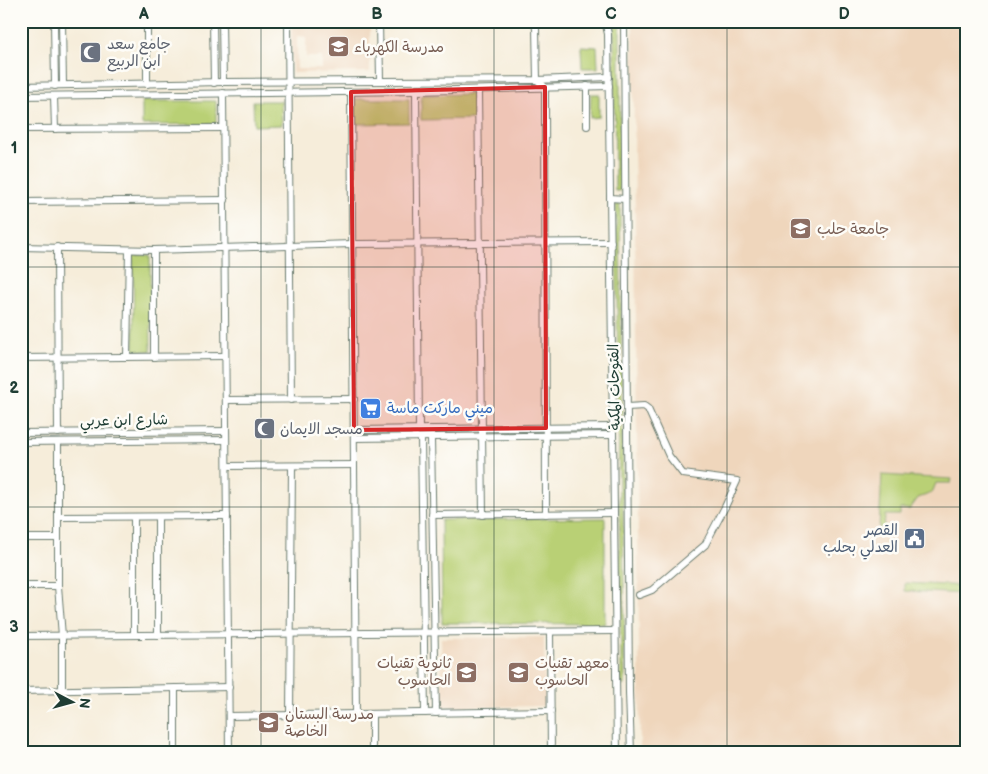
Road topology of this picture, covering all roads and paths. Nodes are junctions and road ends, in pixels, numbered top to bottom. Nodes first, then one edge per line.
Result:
1 (54, 21) edge
2 (62, 21) edge
3 (147, 21) edge
4 (213, 21) edge
5 (222, 21) edge
6 (288, 21) edge
7 (379, 21) edge
8 (533, 21) edge
9 (605, 21) edge
10 (610, 21) edge
11 (624, 21) edge
12 (608, 34) junction
13 (609, 77) junction
14 (537, 80) junction
15 (380, 81) junction
16 (223, 82) junction
17 (287, 82) junction
18 (214, 83) junction
19 (147, 84) junction
20 (63, 85) junction
21 (21, 86) edge
22 (55, 86) junction
23 (587, 86) junction
24 (609, 86) junction
25 (545, 87) junction
26 (478, 90) junction
27 (416, 91) junction
28 (288, 92) junction
29 (351, 92) junction
30 (223, 93) junction
31 (21, 96) edge
32 (54, 96) junction
33 (587, 126) dead end
34 (223, 128) junction
35 (21, 129) edge
36 (55, 129) junction
37 (610, 198) junction
38 (625, 199) junction
39 (225, 200) junction
40 (21, 202) edge
41 (545, 242) junction
42 (611, 242) junction
43 (480, 243) junction
44 (352, 244) junction
45 (417, 244) junction
46 (21, 247) edge
47 (57, 247) junction
48 (289, 247) junction
49 (226, 248) junction
50 (129, 250) junction
51 (154, 250) junction
52 (226, 356) junction
53 (128, 357) junction
54 (154, 357) junction
55 (21, 358) edge
56 (57, 358) junction
57 (354, 399) junction
58 (226, 400) junction
59 (291, 400) junction
60 (627, 407) junction
61 (613, 427) junction
62 (482, 428) junction
63 (546, 428) junction
64 (419, 429) junction
65 (354, 430) junction
66 (226, 431) junction
67 (111, 432) junction
68 (58, 433) junction
69 (21, 434) edge
70 (613, 435) junction
71 (546, 436) junction
72 (482, 437) junction
73 (354, 438) junction
74 (421, 438) junction
75 (431, 438) junction
76 (226, 440) junction
77 (112, 441) junction
78 (21, 442) edge
79 (58, 442) junction
80 (354, 465) junction
81 (227, 466) junction
82 (292, 466) junction
83 (614, 513) junction
84 (546, 514) junction
85 (432, 515) junction
86 (483, 515) junction
87 (227, 516) junction
88 (134, 517) junction
89 (158, 517) junction
90 (58, 518) junction
91 (21, 538) edge
92 (58, 538) junction
93 (21, 586) edge
94 (58, 586) junction
95 (639, 595) dead end
96 (550, 632) junction
97 (615, 632) junction
98 (424, 633) junction
99 (434, 633) junction
100 (228, 634) junction
101 (291, 634) junction
102 (356, 634) junction
103 (134, 635) junction
104 (158, 635) junction
105 (21, 636) edge
106 (62, 636) junction
107 (175, 688) junction
108 (229, 688) junction
109 (21, 691) edge
110 (62, 691) junction
111 (629, 692) junction
112 (616, 693) junction
113 (551, 711) junction
114 (425, 713) junction
115 (436, 713) junction
116 (356, 714) junction
117 (372, 714) junction
118 (290, 715) junction
119 (229, 716) junction
120 (174, 753) edge
121 (229, 753) edge
122 (372, 753) edge
123 (551, 753) edge
124 (617, 753) edge
125 (632, 753) edge

1 - 22 street
2 - 20 street
3 - 19 street
4 - 18 street
5 - 16 street
6 - 17 street
7 - 15 street
8 - 14 street
9 - 12 street
10 - 12 street
11 - 38 street, الفتوحات المكية
12 - 13 street
13 - 14 street
13 - 24 street
14 - 15 street
14 - 25 street
15 - 17 street
16 - 17 street
16 - 18 street
17 - 28 street
18 - 19 street
19 - 20 street
20 - 22 street
21 - 22 street
23 - 24 street
23 - 25 street
23 - 33 street
24 - 37 street
25 - 26 street
25 - 41 street
26 - 27 street
26 - 43 street
27 - 29 street
27 - 45 street
28 - 29 street
28 - 30 street
28 - 48 street
29 - 44 street
30 - 32 street
30 - 34 street
31 - 32 street
32 - 36 street
34 - 36 street
34 - 39 street
35 - 36 street
37 - 38 street
37 - 42 street
38 - 60 street, الفتوحات المكية
39 - 40 street
39 - 49 street
41 - 42 street
41 - 43 street
41 - 63 street
42 - 61 street
43 - 45 street
43 - 62 street
44 - 45 street
44 - 48 street
44 - 57 street
45 - 64 street
46 - 47 street
47 - 50 street
47 - 56 street
48 - 49 street
48 - 59 street
49 - 51 street
49 - 52 street
50 - 51 street
50 - 53 street
51 - 54 street
52 - 54 street
52 - 58 street
53 - 54 street
53 - 56 street
55 - 56 street
56 - 68 street
57 - 59 street
57 - 65 street
58 - 59 street
58 - 66 street
60 - 95 street
60 - 111 street, الفتوحات المكية
61 - 63 street
61 - 70 street
62 - 63 street
62 - 64 street
62 - 72 street
63 - 71 street
64 - 65 street
65 - 73 street
66 - 67 street, شارع ابن عربي
66 - 76 street
67 - 68 street, شارع ابن عربي
67 - 77 street
68 - 69 street, شارع ابن عربي
70 - 71 street
70 - 83 street
71 - 72 street
71 - 84 street
72 - 75 street
72 - 86 street
73 - 74 street
73 - 80 street
74 - 75 street
74 - 98 street
75 - 85 street
76 - 77 street
76 - 81 street
77 - 79 street
78 - 79 street
79 - 90 street
80 - 82 street
80 - 102 street
81 - 82 street
81 - 87 street
82 - 101 street
83 - 84 street
83 - 97 street
84 - 86 street
85 - 86 street
85 - 99 street
87 - 89 street
87 - 100 street
88 - 89 street
88 - 90 street
88 - 103 street
89 - 104 street
90 - 92 street
91 - 92 street
92 - 94 street
93 - 94 street
94 - 106 street
96 - 97 street
96 - 99 street
96 - 113 street
97 - 112 street
98 - 99 street
98 - 102 street
98 - 114 street
99 - 115 street
100 - 101 street
100 - 104 street
100 - 108 street
101 - 102 street
101 - 118 street
102 - 116 street
103 - 104 street
103 - 106 street
105 - 106 street
106 - 110 street
107 - 108 street
107 - 110 street
107 - 120 street
108 - 119 street
109 - 110 street
111 - 112 street
111 - 125 street, الفتوحات المكية
112 - 124 street
113 - 115 street
113 - 123 street
114 - 115 street
114 - 117 street
116 - 117 street
116 - 118 street
117 - 122 street
118 - 119 street
119 - 121 street

